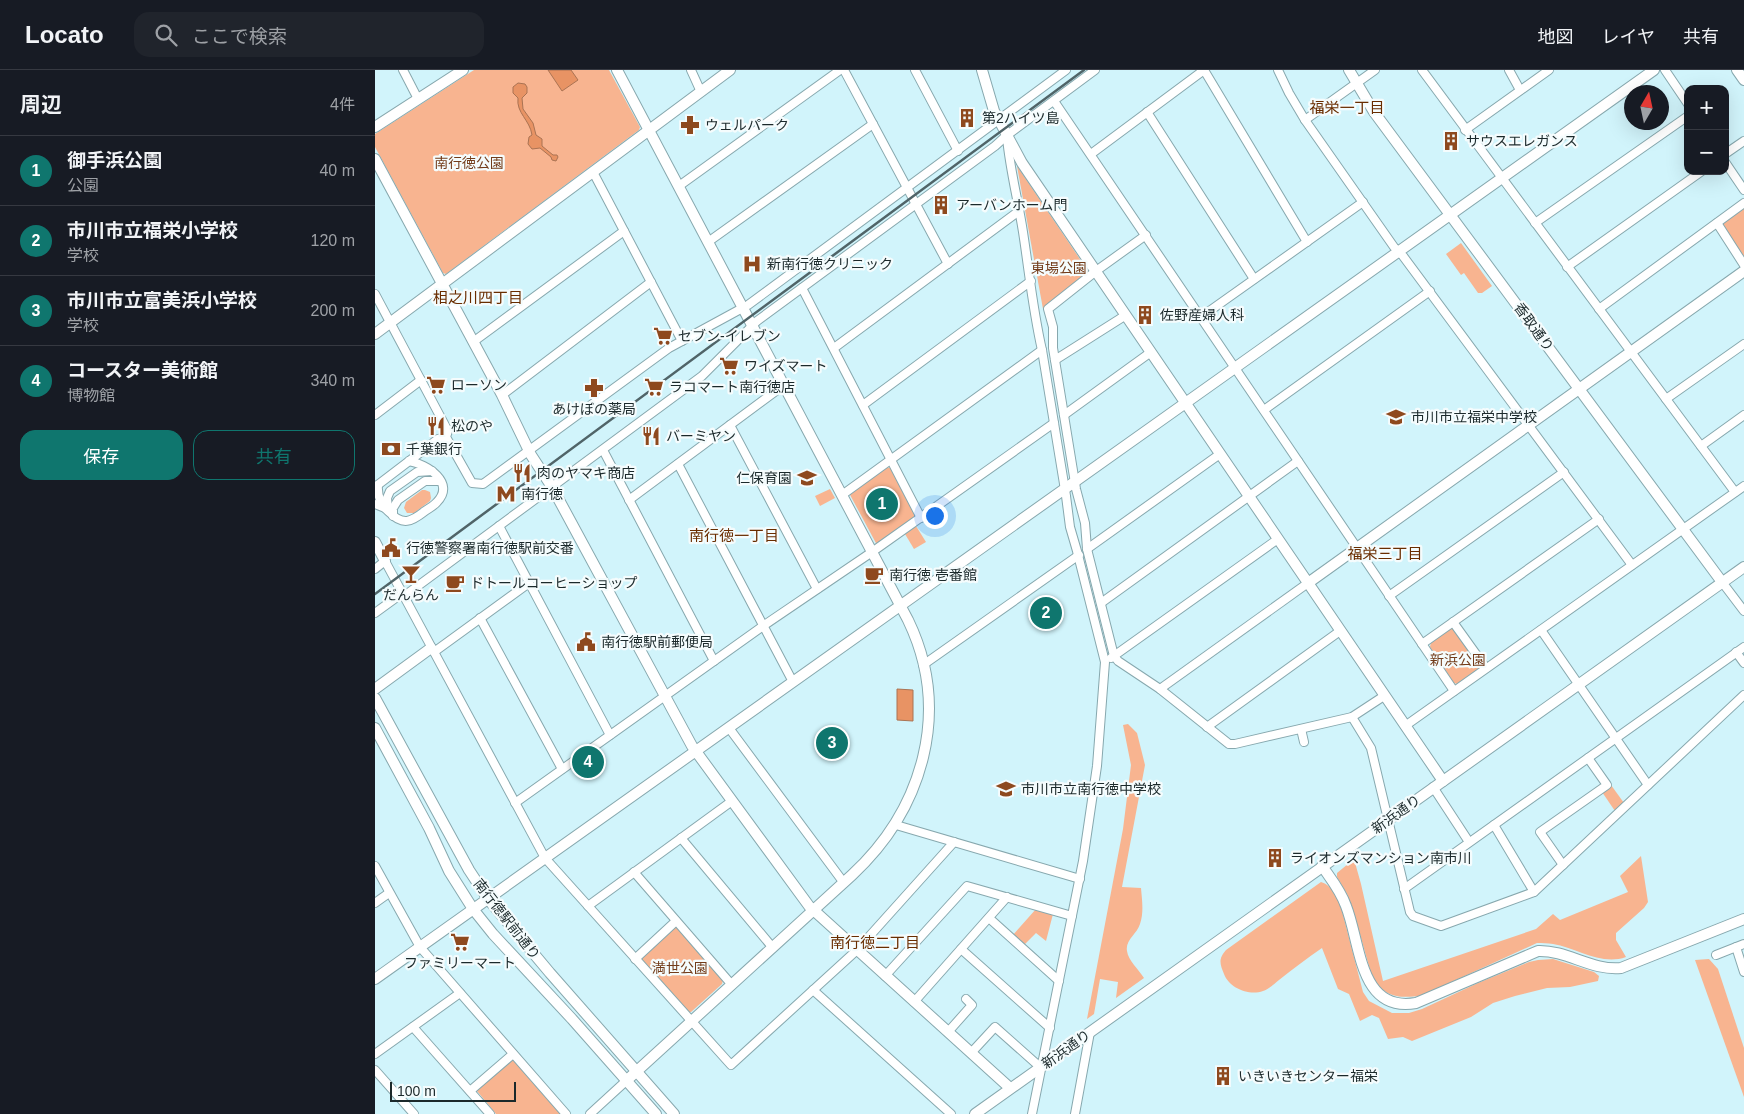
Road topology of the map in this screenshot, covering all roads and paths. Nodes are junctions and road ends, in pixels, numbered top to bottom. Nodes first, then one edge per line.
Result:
1 (403, 70) edge
2 (463, 70) edge
3 (617, 70) edge
4 (691, 70) edge
5 (731, 70) edge
6 (842, 70) edge
7 (915, 70) edge
8 (982, 70) edge
9 (1066, 70) edge
10 (1095, 70) edge
11 (1204, 70) edge
12 (1278, 70) edge
13 (1349, 70) edge
14 (1375, 70) edge
15 (1422, 70) edge
16 (1509, 70) edge
17 (1549, 70) edge
18 (1654, 70) edge
19 (1665, 70) edge
20 (1356, 83) junction
21 (1520, 90) junction
22 (701, 92) junction
23 (1684, 98) edge
24 (418, 99) junction
25 (1053, 101) junction
26 (1147, 112) junction
27 (1684, 119) edge
28 (999, 120) junction
29 (1305, 120) junction
30 (873, 124) junction
31 (375, 126) edge
32 (649, 130) junction
33 (1465, 130) junction
34 (1006, 136) junction
35 (1744, 141) edge
36 (958, 151) junction
37 (1729, 151) edge
38 (1091, 154) junction
39 (375, 159) edge
40 (1729, 168) edge
41 (593, 172) junction
42 (1696, 175) edge
43 (1501, 178) junction
44 (679, 186) junction
45 (907, 189) junction
46 (1744, 190) edge
47 (1363, 202) junction
48 (1744, 204) edge
49 (915, 206) junction
50 (1019, 211) junction
51 (1450, 215) junction
52 (1535, 223) junction
53 (1717, 223) junction
54 (624, 231) junction
55 (1146, 236) junction
56 (709, 242) junction
57 (1307, 242) junction
58 (1399, 251) junction
59 (947, 264) junction
60 (1744, 265) edge
61 (1567, 267) junction
62 (1096, 271) junction
63 (1744, 272) edge
64 (1255, 279) junction
65 (1031, 281) junction
66 (651, 282) junction
67 (442, 284) junction
68 (802, 288) junction
69 (1430, 292) junction
70 (375, 294) edge
71 (743, 308) junction
72 (1599, 309) junction
73 (1125, 315) junction
74 (1201, 318) junction
75 (390, 322) junction
76 (752, 325) junction
77 (375, 334) edge
78 (682, 341) junction
79 (473, 342) junction
80 (1744, 344) edge
81 (833, 348) junction
82 (1042, 350) junction
83 (1151, 352) junction
84 (1631, 352) junction
85 (1055, 360) junction
86 (1235, 368) junction
87 (421, 380) junction
88 (784, 385) junction
89 (1580, 389) junction
90 (502, 395) junction
91 (1666, 399) junction
92 (1185, 403) junction
93 (863, 405) junction
94 (1264, 410) junction
95 (375, 414) edge
96 (1744, 415) edge
97 (1064, 416) junction
98 (1054, 423) junction
99 (730, 425) junction
100 (1529, 425) junction
101 (447, 437) junction
102 (1701, 446) junction
103 (603, 450) junction
104 (529, 452) junction
105 (1220, 454) junction
106 (891, 459) junction
107 (409, 461) junction
108 (1298, 461) junction
109 (678, 464) junction
110 (432, 471) junction
111 (1564, 472) junction
112 (440, 481) junction
113 (1075, 482) junction
114 (376, 486) edge
115 (1744, 486) edge
116 (552, 487) junction
117 (1065, 489) junction
118 (1735, 492) junction
119 (842, 495) junction
120 (1249, 497) junction
121 (629, 500) junction
122 (375, 504) edge
123 (389, 512) junction
124 (921, 518) junction
125 (1599, 519) junction
126 (499, 526) junction
127 (1683, 529) junction
128 (1278, 539) junction
129 (375, 542) edge
130 (1357, 548) junction
131 (1087, 549) junction
132 (872, 552) junction
133 (1079, 555) junction
134 (385, 561) junction
135 (1632, 565) junction
136 (1744, 567) edge
137 (375, 569) edge
138 (1722, 582) junction
139 (529, 583) junction
140 (1308, 583) junction
141 (817, 589) junction
142 (404, 596) junction
143 (1389, 596) junction
144 (1101, 603) junction
145 (900, 605) junction
146 (1744, 611) edge
147 (375, 613) edge
148 (480, 618) junction
149 (1453, 622) junction
150 (763, 626) junction
151 (1541, 630) junction
152 (1340, 631) junction
153 (1422, 644) junction
154 (1744, 647) edge
155 (432, 650) junction
156 (1736, 652) junction
157 (1114, 656) junction
158 (714, 661) junction
159 (1105, 662) junction
160 (1744, 663) edge
161 (923, 665) junction
162 (1486, 668) junction
163 (793, 682) junction
164 (1578, 684) junction
165 (375, 689) edge
166 (1160, 689) junction
167 (1454, 691) junction
168 (1744, 695) edge
169 (665, 696) junction
170 (1384, 696) junction
171 (375, 698) edge
172 (1352, 717) junction
173 (1405, 726) junction
174 (1207, 727) junction
175 (375, 728) edge
176 (729, 728) junction
177 (1301, 729) junction
178 (610, 735) junction
179 (1616, 738) junction
180 (1304, 742) dead end
181 (695, 751) junction
182 (1588, 758) junction
183 (562, 769) junction
184 (1443, 781) junction
185 (1648, 785) junction
186 (1433, 787) junction
187 (732, 801) junction
188 (515, 803) junction
189 (1387, 820) junction
190 (895, 825) junction
191 (1494, 825) junction
192 (681, 838) junction
193 (954, 842) junction
194 (1469, 842) junction
195 (545, 858) junction
196 (1563, 865) junction
197 (375, 866) edge
198 (1322, 866) junction
199 (634, 872) junction
200 (1080, 879) junction
201 (844, 883) junction
202 (1404, 889) junction
203 (1534, 892) junction
204 (389, 893) junction
205 (1007, 897) junction
206 (488, 899) junction
207 (375, 903) edge
208 (588, 906) junction
209 (473, 909) junction
210 (814, 910) junction
211 (1072, 916) junction
212 (989, 918) junction
213 (1744, 919) edge
214 (676, 921) junction
215 (1744, 944) edge
216 (420, 947) junction
217 (1735, 947) junction
218 (773, 948) junction
219 (961, 949) junction
220 (857, 950) junction
221 (1716, 955) dead end
222 (635, 959) junction
223 (1744, 972) edge
224 (885, 976) junction
225 (375, 979) edge
226 (1059, 981) junction
227 (732, 985) junction
228 (813, 990) junction
229 (460, 993) junction
230 (966, 999) dead end
231 (914, 1002) junction
232 (692, 1022) junction
233 (413, 1027) junction
234 (1050, 1028) junction
235 (948, 1032) junction
236 (1090, 1032) junction
237 (971, 1053) junction
238 (375, 1054) edge
239 (513, 1054) junction
240 (1041, 1066) junction
241 (375, 1070) edge
242 (637, 1072) junction
243 (627, 1081) junction
244 (1010, 1088) junction
245 (470, 1092) junction
246 (414, 1114) edge
247 (490, 1114) edge
248 (566, 1114) edge
249 (590, 1114) edge
250 (656, 1114) edge
251 (674, 1114) edge
252 (951, 1114) edge
253 (975, 1114) edge
254 (1033, 1114) edge
255 (1075, 1114) edge

1 - 24 street
2 - 24 street
3 - 32 street
4 - 22 street
5 - 22 street
6 - 30 street
6 - 44 street
7 - 36 street
8 - 28 street
9 - 28 street
10 - 25 street
11 - 26 street
11 - 57 street
12 - 29 street
13 - 20 street, 香取通り
14 - 20 street
15 - 33 street
16 - 21 street
17 - 21 street
18 - 43 street
19 - 23 street
20 - 29 street
20 - 51 street, 香取通り
21 - 33 street
22 - 32 street
24 - 31 street
25 - 34 street
25 - 38 street
26 - 38 street
26 - 64 street
27 - 52 street
28 - 34 street
28 - 36 street
29 - 47 street
30 - 45 street
30 - 56 street
32 - 41 street
32 - 44 street
33 - 43 street
34 - 49 street
34 - 50 street
34 - 62 street
35 - 37 street
36 - 45 street
38 - 55 street
39 - 67 street
40 - 46 street
41 - 54 street
41 - 67 street
42 - 61 street
43 - 51 street
43 - 52 street
44 - 56 street
45 - 49 street
45 - 71 street
47 - 57 street
47 - 58 street
48 - 53 street
49 - 59 street
49 - 68 street
50 - 59 street
50 - 65 street
51 - 58 street
51 - 89 street, 香取通り
52 - 61 street
53 - 60 street
53 - 72 street
54 - 66 street
54 - 79 street
55 - 62 street
55 - 74 street
56 - 71 street
57 - 64 street
58 - 69 street
58 - 86 street
59 - 81 street
61 - 72 street
62 - 73 street
62 - 85 street
63 - 84 street
64 - 74 street
65 - 82 street
65 - 93 street
66 - 78 street
66 - 90 street
67 - 75 street
67 - 79 street
68 - 76 street
68 - 81 street
69 - 94 street
69 - 100 street
70 - 75 street
71 - 76 street
71 - 78 street
72 - 84 street
73 - 83 street
73 - 85 street
74 - 86 street
75 - 77 street
75 - 87 street
76 - 88 street
76 - 103 street
78 - 104 street
79 - 90 street
80 - 91 street
81 - 93 street
82 - 98 street
82 - 106 street
83 - 92 street
83 - 97 street
84 - 89 street
84 - 91 street
85 - 97 street
86 - 92 street
86 - 94 street
87 - 95 street
87 - 101 street
88 - 99 street
88 - 119 street
89 - 100 street
89 - 127 street, 香取通り
90 - 104 street
91 - 102 street
92 - 105 street
92 - 113 street
93 - 106 street
94 - 108 street
96 - 102 street
97 - 113 street
98 - 117 street
98 - 124 street
99 - 109 street
99 - 141 street
100 - 111 street
100 - 130 street
101 - 104 street
101 - 107 street
102 - 118 street
103 - 116 street
103 - 121 street
104 - 116 street
105 - 120 street
105 - 131 street
106 - 119 street
106 - 124 street
107 - 110 street
107 - 114 street
108 - 120 street
108 - 130 street
109 - 121 street
109 - 150 street
110 - 112 street
110 - 123 street
111 - 125 street
111 - 143 street
112 - 123 street
112 - 123 street
113 - 117 street
113 - 131 street
114 - 123 street
115 - 118 street
116 - 126 street
116 - 169 street
117 - 133 street
117 - 145 street
118 - 127 street
119 - 132 street
120 - 128 street
120 - 144 street
121 - 158 street
122 - 123 street
124 - 132 street
125 - 135 street
125 - 149 street
126 - 139 street
126 - 142 street
127 - 135 street
127 - 138 street, 香取通り
128 - 140 street
128 - 157 street
129 - 134 street
130 - 140 street
130 - 143 street
131 - 144 street
132 - 141 street
132 - 145 street
133 - 159 street
133 - 161 street
134 - 137 street
134 - 142 street
135 - 151 street
136 - 138 street, 新浜通り
138 - 146 street
138 - 164 street, 新浜通り
139 - 148 street
139 - 178 street
140 - 152 street
140 - 166 street
141 - 150 street
142 - 147 street
142 - 155 street
143 - 153 street
144 - 157 street
145 - 161 street
145 - 163 street
148 - 155 street
148 - 183 street
149 - 153 street
149 - 162 street
150 - 158 street
150 - 163 street
151 - 162 street
151 - 164 street
152 - 170 street
152 - 174 street
153 - 167 street
154 - 156 street
155 - 165 street
155 - 188 street
156 - 160 street
156 - 179 street
157 - 159 street
157 - 166 street
158 - 169 street
159 - 200 street
161 - 190 street
162 - 167 street
163 - 176 street
164 - 179 street
164 - 184 street, 新浜通り
166 - 174 street
167 - 173 street
168 - 185 street
169 - 178 street
169 - 181 street
170 - 172 street
170 - 173 street
171 - 206 street, 南行徳駅前通り
172 - 177 street
172 - 189 street
173 - 184 street
174 - 177 street
175 - 209 street, 南行徳駅前通り
176 - 181 street
176 - 201 street
177 - 180 street
178 - 183 street
179 - 182 street
179 - 185 street
181 - 187 street
181 - 195 street
182 - 191 street
182 - 196 street
183 - 188 street
184 - 186 street, 新浜通り
185 - 196 street
186 - 189 street, 新浜通り
186 - 194 street
187 - 192 street
187 - 210 street
188 - 195 street
189 - 198 street, 新浜通り
189 - 202 street
190 - 193 street
190 - 201 street
191 - 194 street
191 - 203 street
192 - 199 street
192 - 218 street
193 - 200 street
193 - 220 street
194 - 202 street
195 - 206 street
195 - 208 street
196 - 203 street
197 - 204 street
198 - 213 street
198 - 236 street, 新浜通り
199 - 208 street
199 - 214 street
200 - 211 street
201 - 210 street
202 - 203 street
204 - 207 street
204 - 216 street
205 - 211 street
205 - 212 street
205 - 224 street
206 - 209 street
206 - 242 street, 南行徳駅前通り
208 - 222 street
209 - 216 street
209 - 243 street, 南行徳駅前通り
210 - 218 street
210 - 220 street
211 - 226 street
212 - 219 street
212 - 226 street
214 - 222 street
214 - 227 street
215 - 217 street
216 - 225 street
216 - 229 street
217 - 221 street
217 - 223 street
218 - 227 street
219 - 231 street
219 - 234 street
220 - 224 street
220 - 228 street
222 - 232 street
224 - 231 street
226 - 234 street
227 - 232 street
228 - 232 street
228 - 252 street
229 - 233 street
229 - 239 street
230 - 235 street
231 - 235 street
232 - 242 street
233 - 238 street
233 - 245 street
234 - 240 street
235 - 237 street
236 - 240 street, 新浜通り
236 - 255 street
237 - 240 street
237 - 244 street
239 - 245 street
239 - 248 street
240 - 244 street, 新浜通り
240 - 254 street
241 - 246 street
242 - 243 street
242 - 251 street, 南行徳駅前通り
243 - 249 street
243 - 250 street, 南行徳駅前通り
244 - 253 street, 新浜通り
245 - 247 street

